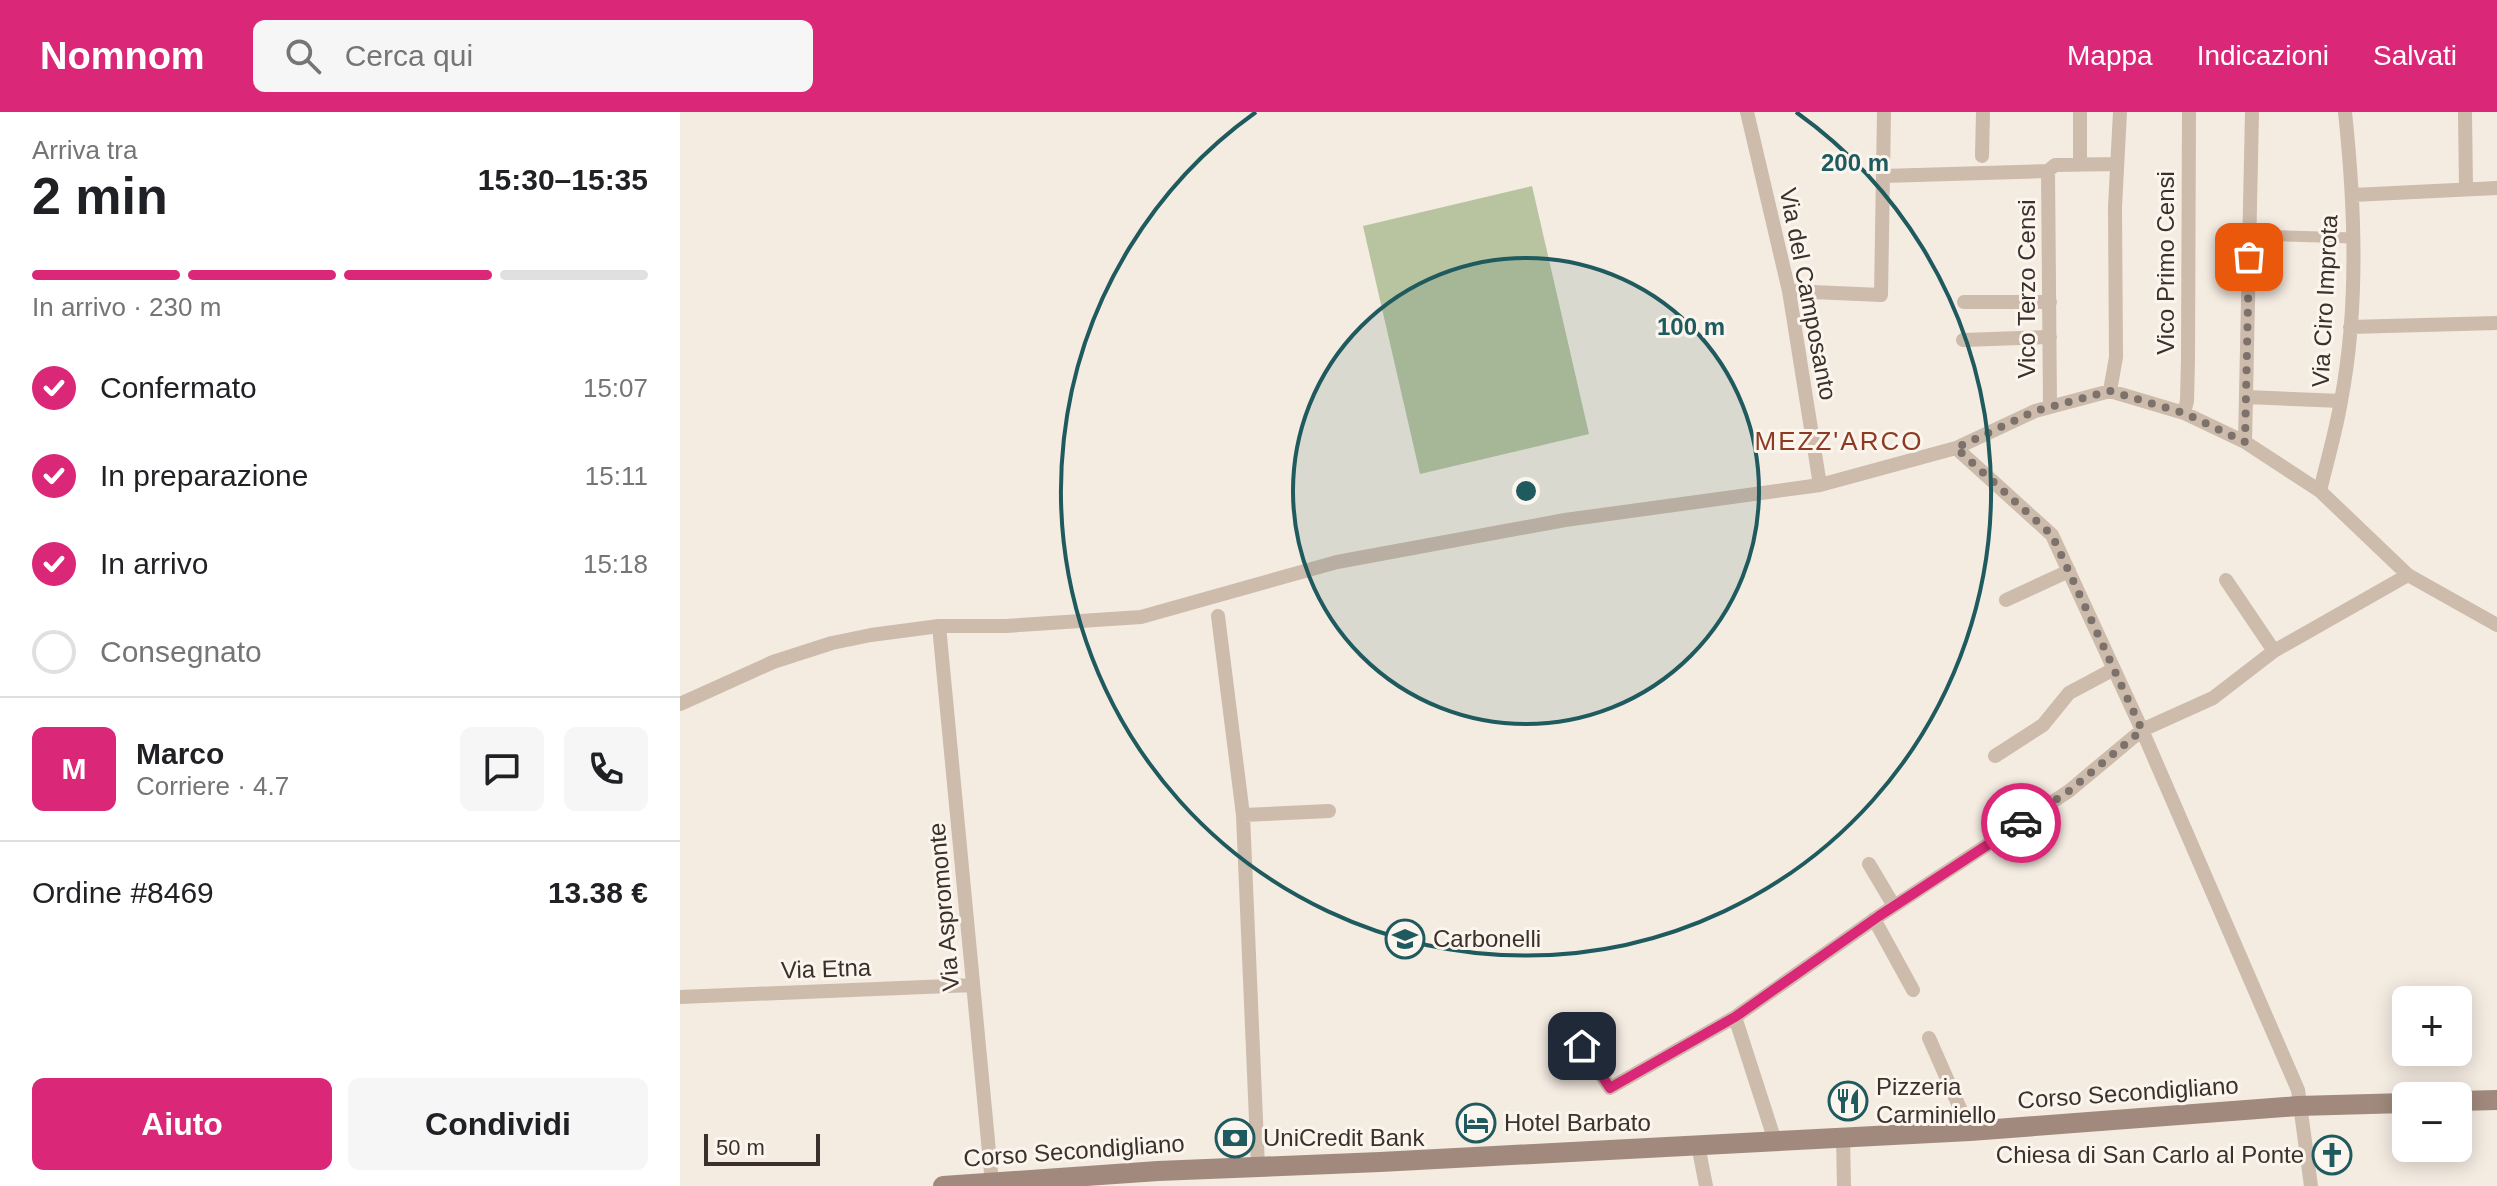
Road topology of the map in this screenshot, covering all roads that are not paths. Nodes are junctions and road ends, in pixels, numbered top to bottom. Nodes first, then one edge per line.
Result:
1 (1748, 112) edge
2 (1884, 112) edge
3 (1983, 112) edge
4 (2080, 112) edge
5 (2120, 112) edge
6 (2189, 112) edge
7 (2252, 112) edge
8 (2345, 112) edge
9 (2465, 112) edge
10 (1982, 156) dead end
11 (2117, 164) junction
12 (2080, 165) junction
13 (2048, 171) junction
14 (1883, 176) junction
15 (2497, 188) edge
16 (2466, 189) junction
17 (2353, 195) junction
18 (2250, 235) junction
19 (2353, 238) junction
20 (1789, 291) junction
21 (1964, 302) dead end
22 (2050, 302) junction
23 (2497, 323) edge
24 (2350, 327) junction
25 (2050, 337) junction
26 (1963, 340) dead end
27 (2110, 391) junction
28 (2247, 397) junction
29 (2341, 401) junction
30 (2050, 406) junction
31 (2184, 413) junction
32 (2245, 442) junction
33 (1956, 448) junction
34 (1820, 485) junction
35 (2320, 491) junction
36 (2069, 571) junction
37 (2408, 575) junction
38 (2226, 580) dead end
39 (2006, 600) dead end
40 (1218, 616) dead end
41 (2497, 625) edge
42 (939, 626) junction
43 (2274, 651) junction
44 (2114, 669) junction
45 (680, 704) edge
46 (2142, 730) junction
47 (1995, 756) dead end
48 (1329, 811) dead end
49 (1243, 815) junction
50 (1869, 864) dead end
51 (1894, 906) junction
52 (1874, 919) junction
53 (973, 985) junction
54 (1913, 990) dead end
55 (680, 997) edge
56 (1735, 1017) junction
57 (1929, 1038) dead end
58 (1582, 1046) dead end
59 (2497, 1100) edge
60 (2472, 1101) edge
61 (2392, 1103) edge
62 (2298, 1106) junction
63 (1970, 1131) junction
64 (1843, 1137) junction
65 (1775, 1141) junction
66 (1698, 1145) junction
67 (1258, 1167) junction
68 (992, 1183) junction
69 (943, 1186) edge
70 (956, 1186) edge
71 (1706, 1186) edge
72 (1844, 1186) edge
73 (2311, 1186) edge

1 - 20 street, Via del Camposanto
2 - 14 street
3 - 10 street
4 - 12 street
5 - 11 street
6 - 31 street, Vico Primo Censi
7 - 18 street
8 - 17 street, Via Ciro Improta
9 - 16 street
11 - 12 street
11 - 27 street
12 - 13 street
13 - 14 street
13 - 22 street, Vico Terzo Censi
14 - 20 street
15 - 16 street
16 - 17 street
17 - 19 street, Via Ciro Improta
18 - 19 street
18 - 28 street
19 - 24 street, Via Ciro Improta
20 - 34 street, Via del Camposanto
21 - 22 street
22 - 25 street, Vico Terzo Censi
23 - 24 street
24 - 29 street, Via Ciro Improta
25 - 26 street
25 - 30 street, Vico Terzo Censi
27 - 30 street
27 - 31 street
28 - 29 street
28 - 32 street
29 - 35 street, Via Ciro Improta
30 - 33 street
31 - 32 street
32 - 35 street
33 - 34 street
33 - 36 street
34 - 42 street
35 - 37 street
36 - 39 street
36 - 44 street
37 - 41 street
37 - 43 street
38 - 43 street
40 - 49 street
42 - 45 street
42 - 53 street, Via Aspromonte
43 - 46 street
44 - 46 street
44 - 47 street
46 - 51 street
46 - 62 street
48 - 49 street
49 - 67 street
50 - 51 street
51 - 52 street
52 - 54 street
52 - 56 street
53 - 55 street, Via Etna
53 - 68 street, Via Aspromonte
56 - 58 street
56 - 65 street
57 - 63 street
59 - 60 main road
61 - 62 main road, Corso Secondigliano
62 - 63 main road, Corso Secondigliano
62 - 73 street
63 - 64 main road, Corso Secondigliano
64 - 65 main road, Corso Secondigliano
64 - 72 street
65 - 66 main road, Corso Secondigliano
66 - 67 main road, Corso Secondigliano
66 - 71 street
67 - 68 main road, Corso Secondigliano
68 - 70 main road, Corso Secondigliano
69 - 70 main road, Corso Secondigliano

